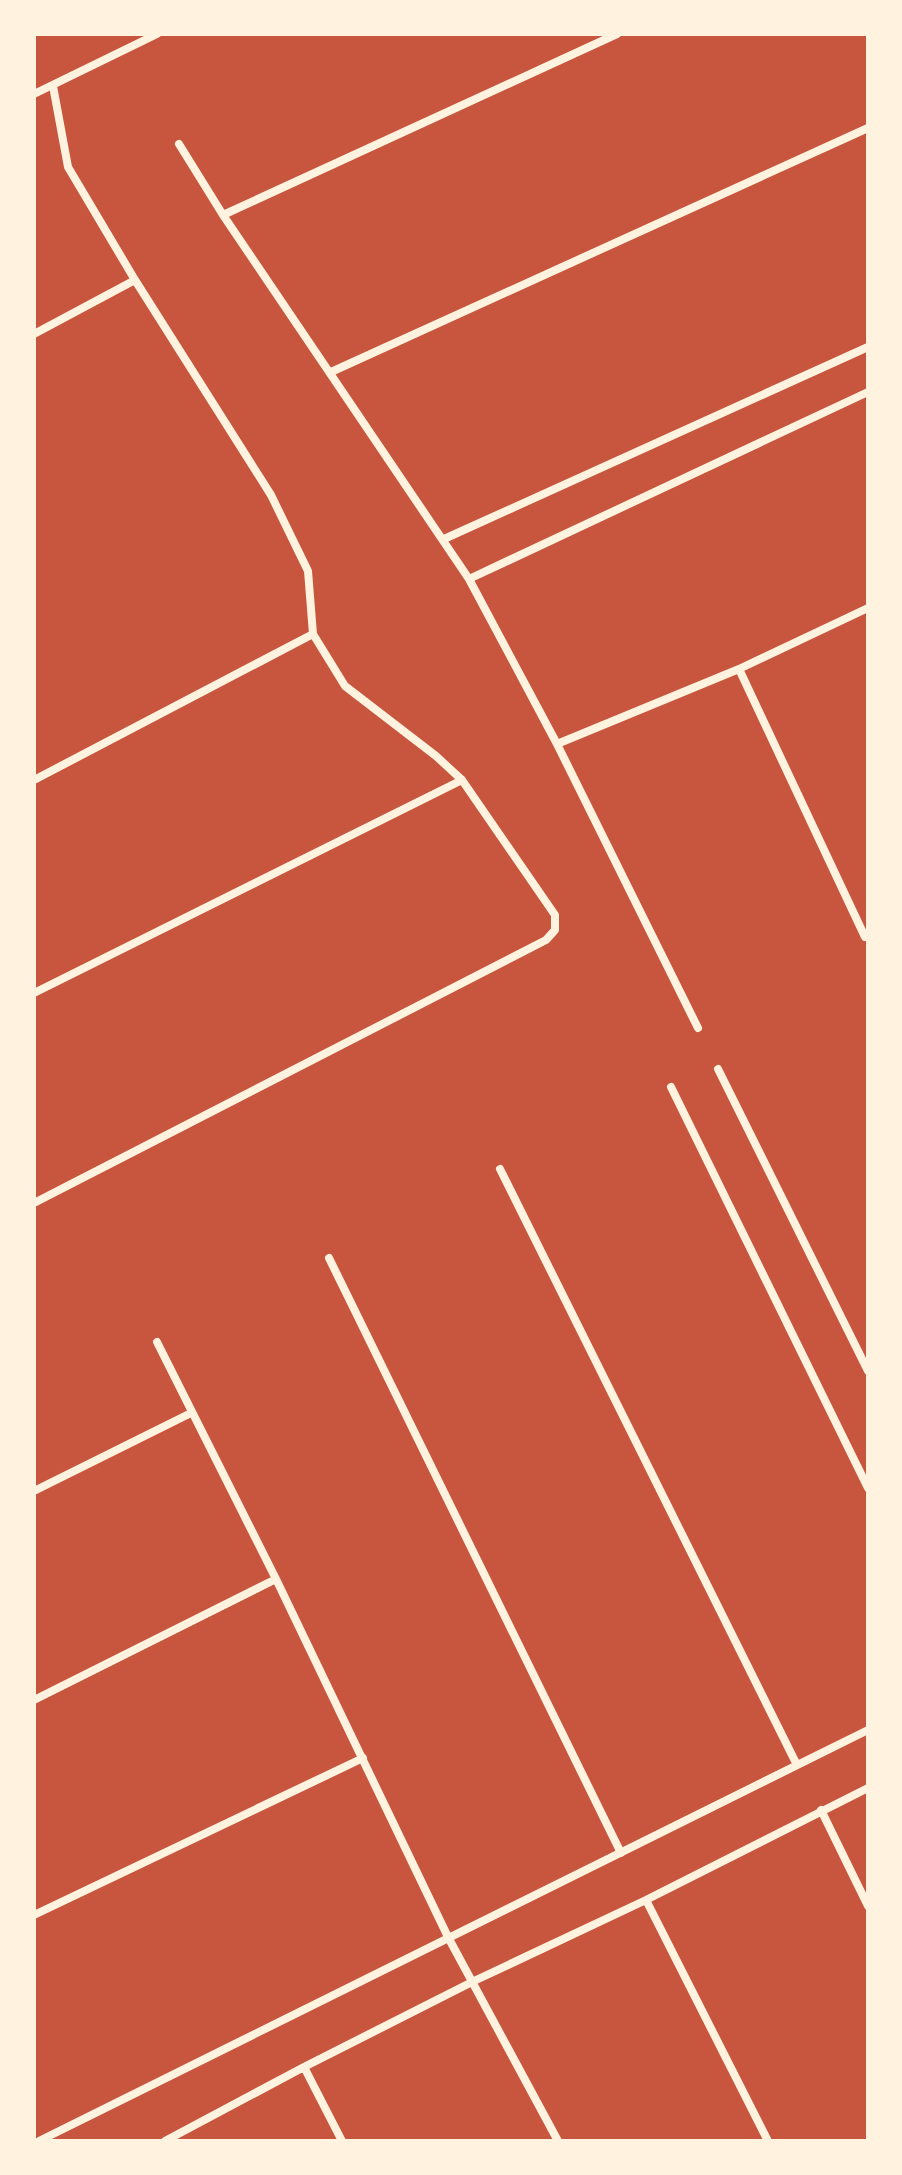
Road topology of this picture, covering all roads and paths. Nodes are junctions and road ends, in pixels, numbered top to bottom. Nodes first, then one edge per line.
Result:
1 (157, 34) edge
2 (617, 34) edge
3 (53, 86) junction
4 (34, 94) edge
5 (868, 128) edge
6 (179, 144) dead end
7 (223, 215) junction
8 (135, 280) junction
9 (34, 334) edge
10 (868, 347) edge
11 (331, 372) junction
12 (868, 392) edge
13 (444, 539) junction
14 (469, 579) junction
15 (868, 608) edge
16 (313, 634) junction
17 (739, 669) junction
18 (557, 744) junction
19 (34, 780) edge
20 (462, 780) junction
21 (865, 937) dead end
22 (34, 993) edge
23 (698, 1028) dead end
24 (718, 1069) dead end
25 (671, 1087) dead end
26 (500, 1169) dead end
27 (35, 1199) edge
28 (329, 1258) dead end
29 (157, 1342) dead end
30 (868, 1371) edge
31 (191, 1413) junction
32 (868, 1488) edge
33 (34, 1491) edge
34 (276, 1579) junction
35 (34, 1700) edge
36 (868, 1730) edge
37 (363, 1758) junction
38 (797, 1765) junction
39 (868, 1788) edge
40 (821, 1810) junction
41 (621, 1853) junction
42 (646, 1900) junction
43 (868, 1906) edge
44 (34, 1915) edge
45 (448, 1937) junction
46 (474, 1981) junction
47 (304, 2067) junction
48 (39, 2141) edge
49 (165, 2141) edge
50 (342, 2141) edge
51 (558, 2141) edge
52 (768, 2141) edge

1 - 3 street
2 - 7 street
3 - 4 street
3 - 8 street
5 - 11 street
6 - 7 street
7 - 11 street
8 - 9 street
8 - 16 street
10 - 13 street
11 - 13 street
12 - 14 street
13 - 14 street
14 - 18 street
15 - 17 street
16 - 19 street
16 - 20 street
17 - 18 street
17 - 21 street
18 - 23 street
20 - 22 street
20 - 27 street
24 - 30 street
25 - 32 street
26 - 38 street
28 - 41 street
29 - 31 street
31 - 33 street
31 - 34 street
34 - 35 street
34 - 37 street
36 - 38 street
37 - 44 street
37 - 45 street
38 - 41 street
39 - 40 street
40 - 42 street
40 - 43 street
41 - 45 street
42 - 46 street
42 - 52 street
45 - 46 street
45 - 48 street
46 - 47 street
46 - 51 street
47 - 49 street
47 - 50 street

